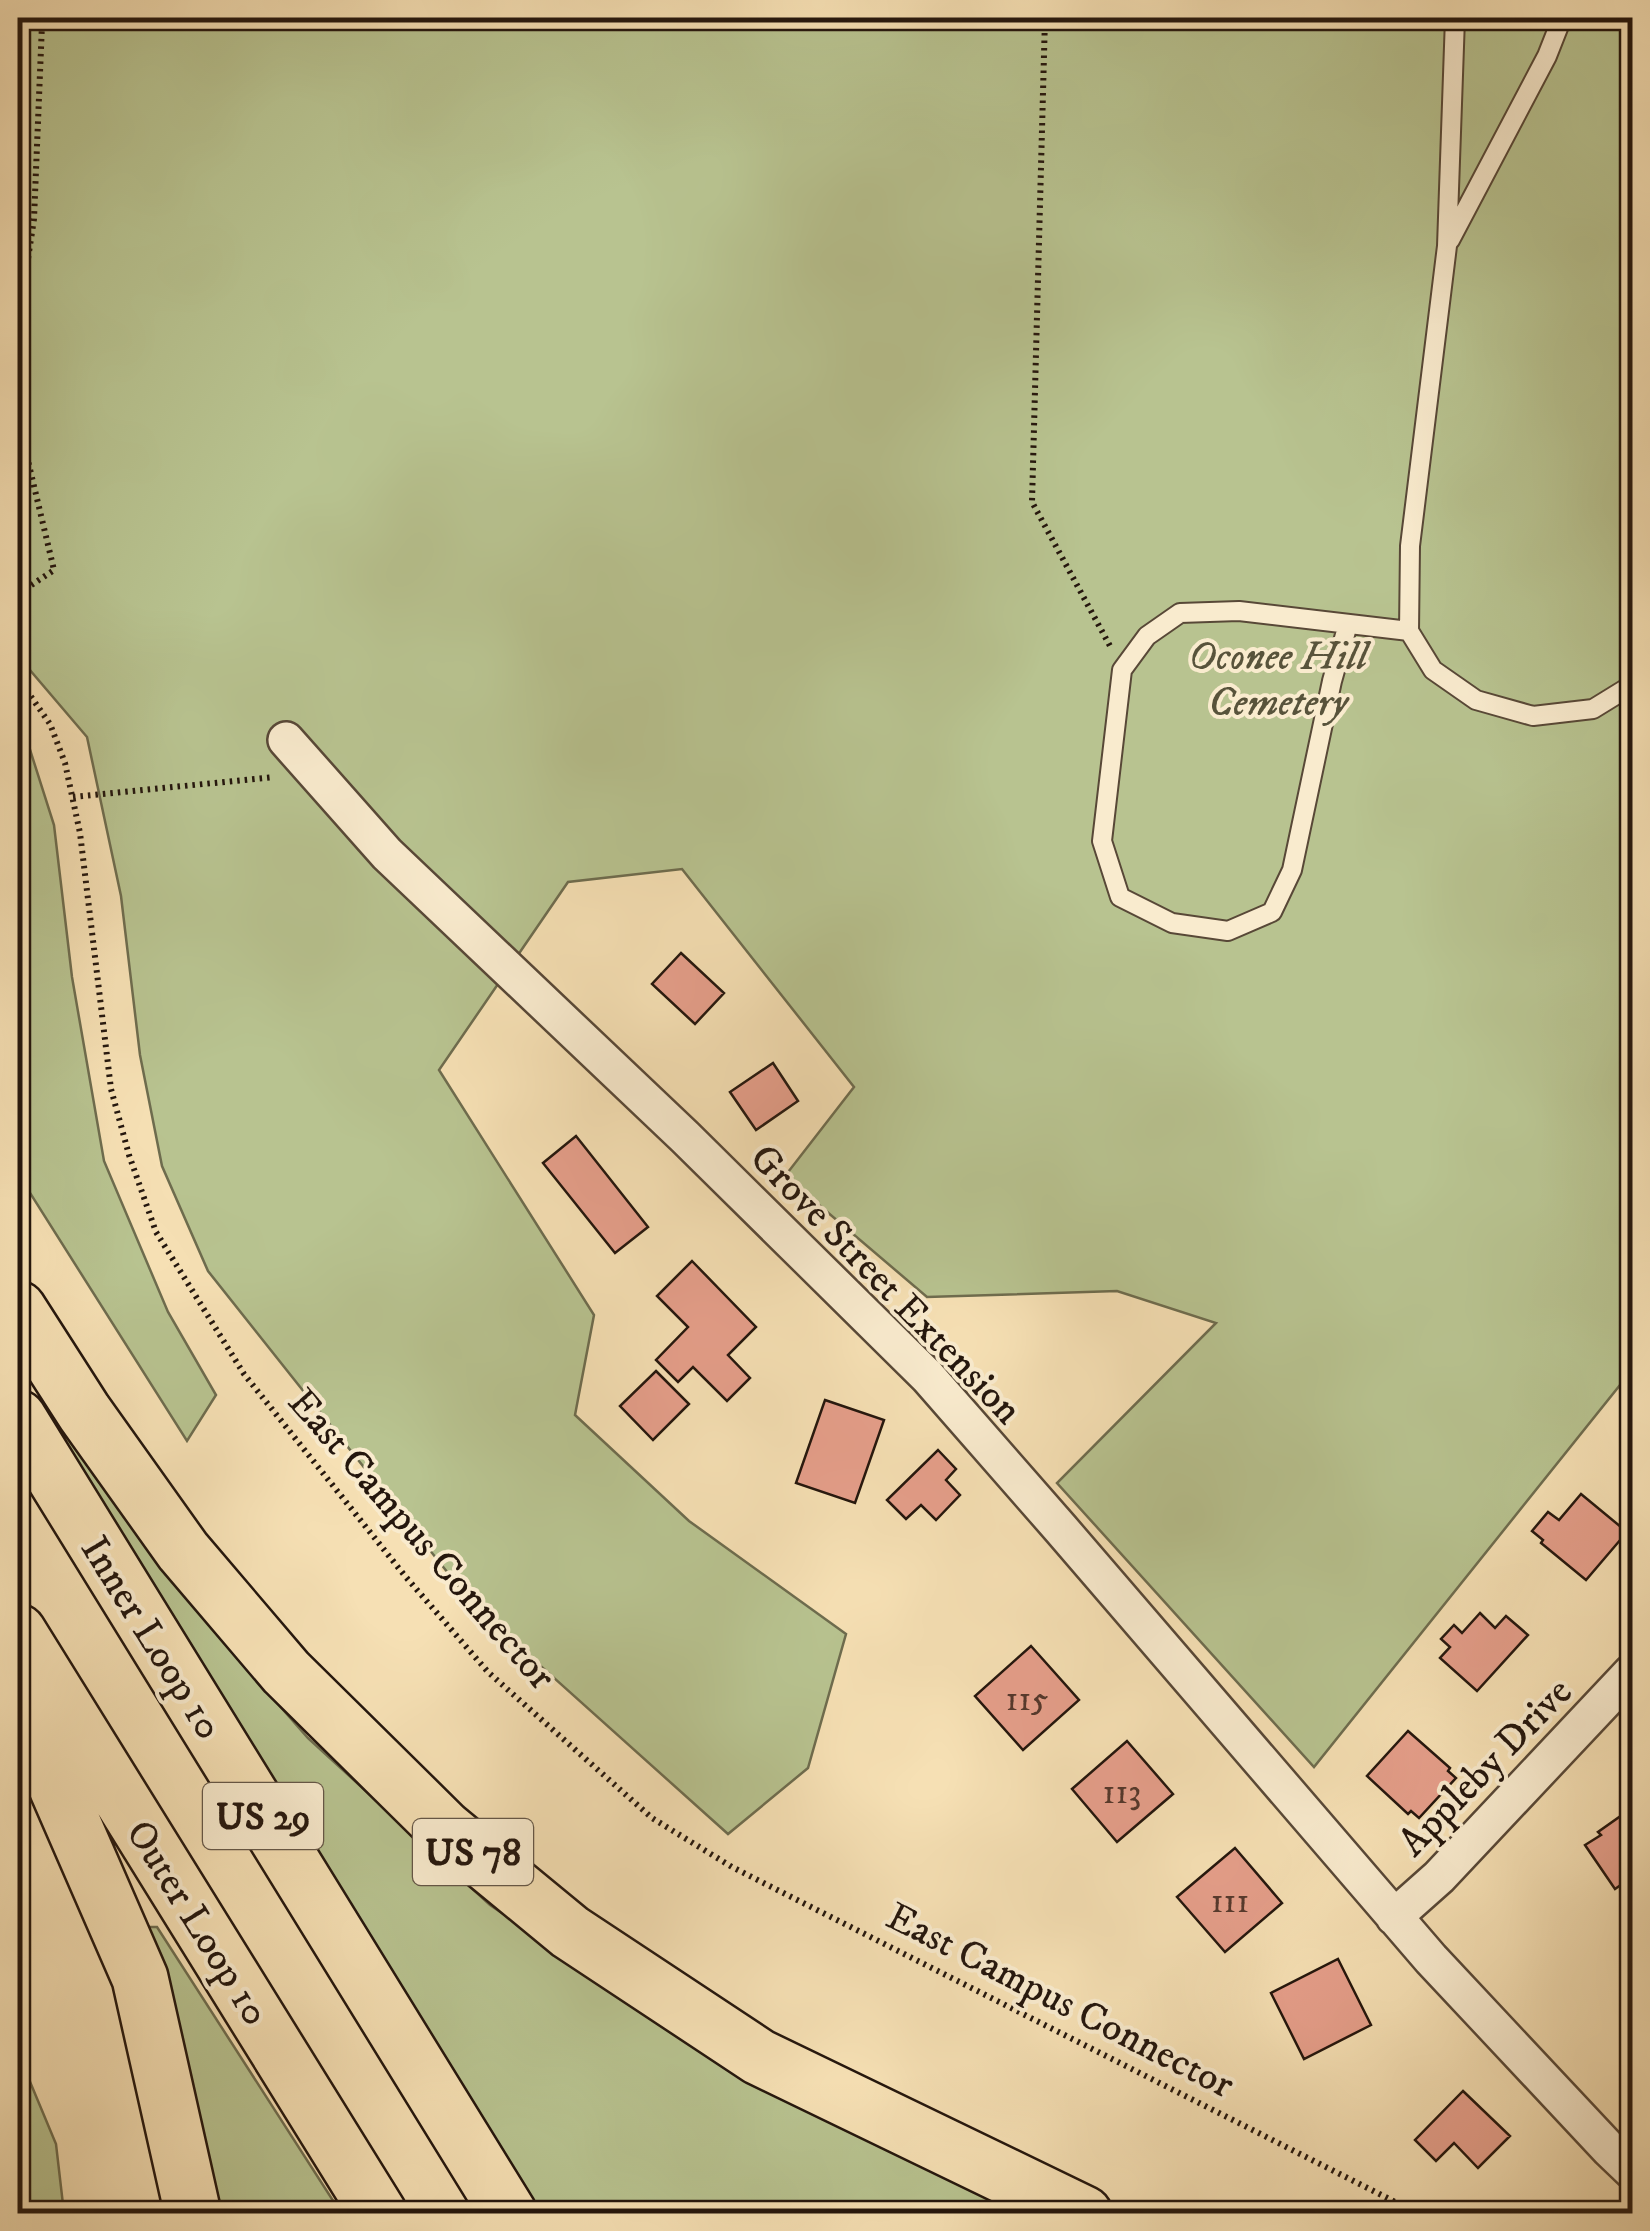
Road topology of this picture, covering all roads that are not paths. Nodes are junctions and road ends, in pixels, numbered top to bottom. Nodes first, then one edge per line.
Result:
1 (1455, 18) edge
2 (1562, 18) edge
3 (1447, 246) junction
4 (1348, 624) junction
5 (1409, 631) junction
6 (1632, 685) edge
7 (286, 740) dead end
8 (18, 1308) edge
9 (18, 1418) edge
10 (18, 1632) edge
11 (1632, 1672) edge
12 (18, 1706) edge
13 (1394, 1917) junction
14 (1632, 2171) edge
15 (193, 2214) edge
16 (379, 2214) edge
17 (509, 2214) edge
18 (1084, 2214) edge

1 - 3 lane
2 - 3 lane
3 - 5 lane
4 - 4 lane
4 - 5 lane
5 - 6 lane
7 - 13 street, Grove Street Extension
8 - 18 highway, US 78
9 - 17 highway, Inner Loop 10 / US 29
10 - 16 highway, Outer Loop 10 / US 29
11 - 13 street, Appleby Drive
12 - 15 highway
13 - 14 street, Grove Street Extension

